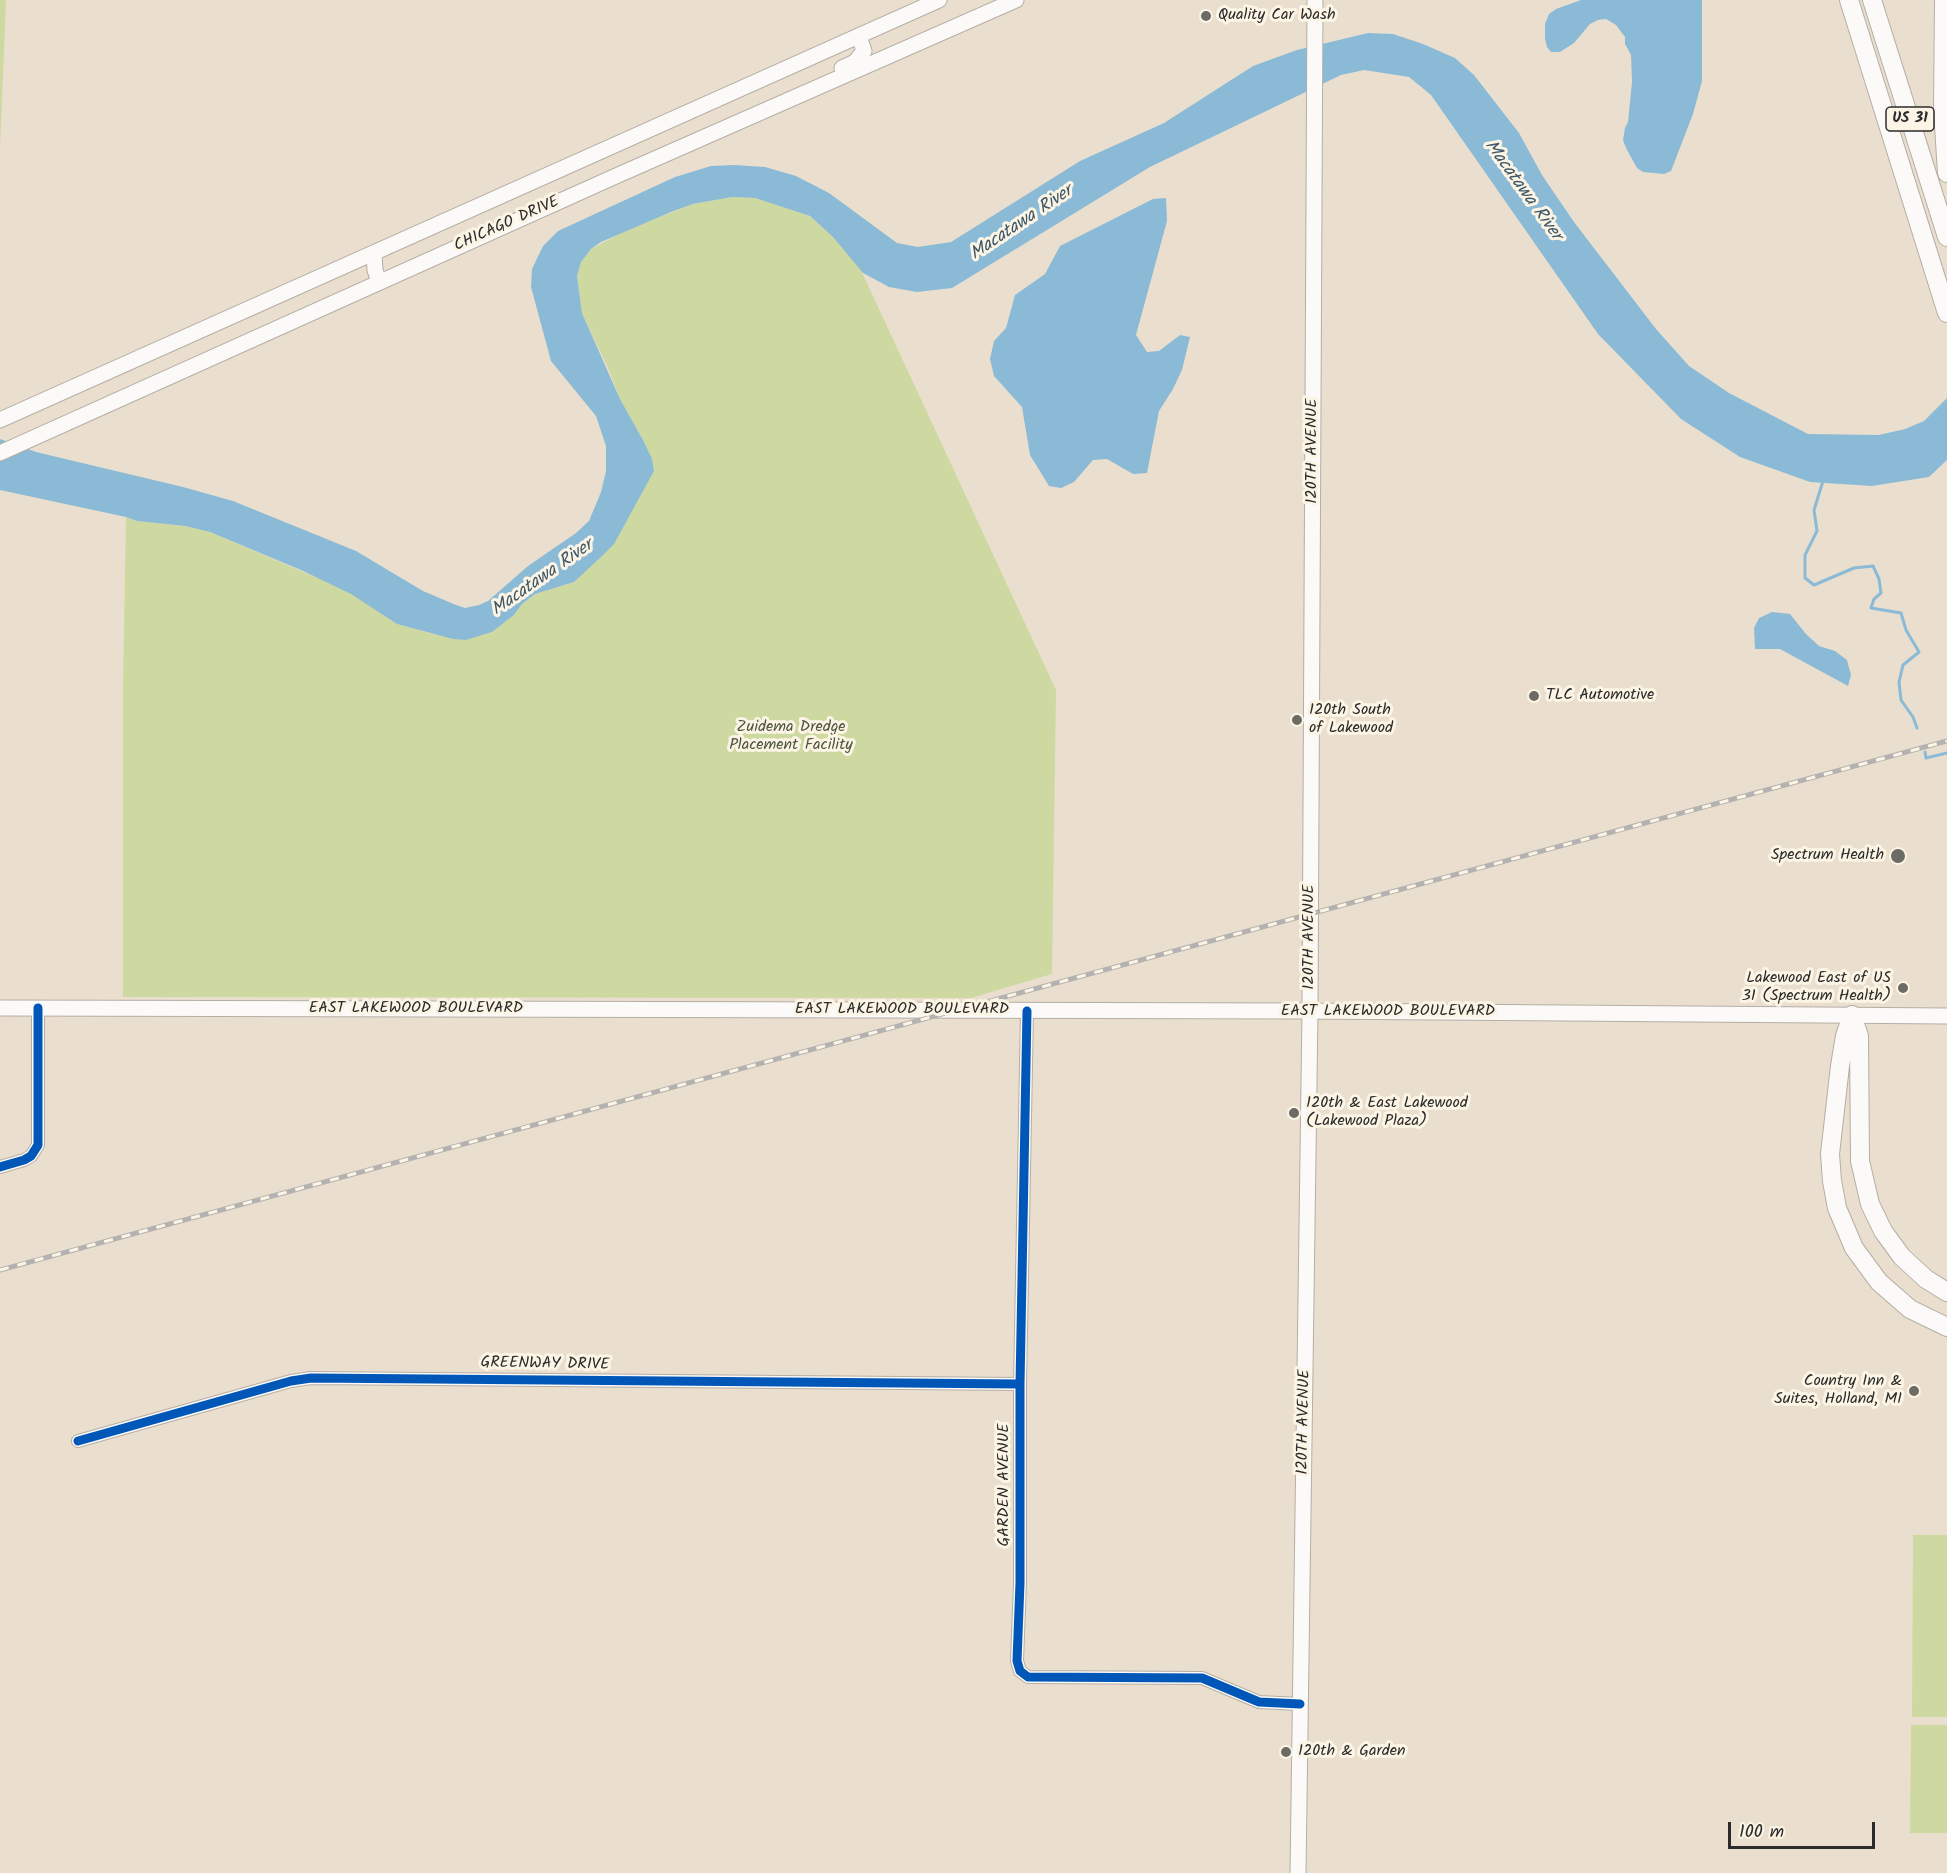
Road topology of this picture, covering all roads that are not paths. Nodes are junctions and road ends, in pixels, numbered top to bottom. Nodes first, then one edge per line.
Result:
1 (939, 0) edge
2 (1016, 0) edge
3 (1315, 0) edge
4 (1872, 0) edge
5 (1944, 0) edge
6 (1850, 6) edge
7 (860, 36) junction
8 (749, 119) junction
9 (1947, 173) edge
10 (1947, 237) edge
11 (374, 253) junction
12 (379, 282) junction
13 (1947, 313) edge
14 (0, 420) edge
15 (0, 453) edge
16 (0, 1008) edge
17 (38, 1008) junction
18 (1027, 1011) junction
19 (1310, 1011) junction
20 (1852, 1016) junction
21 (1947, 1016) edge
22 (0, 1167) edge
23 (1947, 1292) edge
24 (1947, 1327) edge
25 (1020, 1384) junction
26 (78, 1442) dead end
27 (1300, 1704) junction
28 (1298, 1873) edge

1 - 7 main road, CHICAGO DRIVE
2 - 8 main road, CHICAGO DRIVE
3 - 19 main road, 120TH AVENUE
4 - 10 highway, US 31
5 - 9 highway
6 - 13 highway, US 31
7 - 8 main road
7 - 11 main road, CHICAGO DRIVE
8 - 12 main road, CHICAGO DRIVE
11 - 12 main road
11 - 14 main road, CHICAGO DRIVE
12 - 15 main road, CHICAGO DRIVE
16 - 17 main road, EAST LAKEWOOD BOULEVARD
17 - 18 main road, EAST LAKEWOOD BOULEVARD
17 - 22 street
18 - 19 main road, EAST LAKEWOOD BOULEVARD
18 - 25 street, GARDEN AVENUE
19 - 20 main road, EAST LAKEWOOD BOULEVARD
19 - 27 main road, 120TH AVENUE
20 - 21 main road, EAST LAKEWOOD BOULEVARD
20 - 23 highway
20 - 24 highway
25 - 26 street, GREENWAY DRIVE
25 - 27 street, GARDEN AVENUE
27 - 28 main road, 120TH AVENUE

